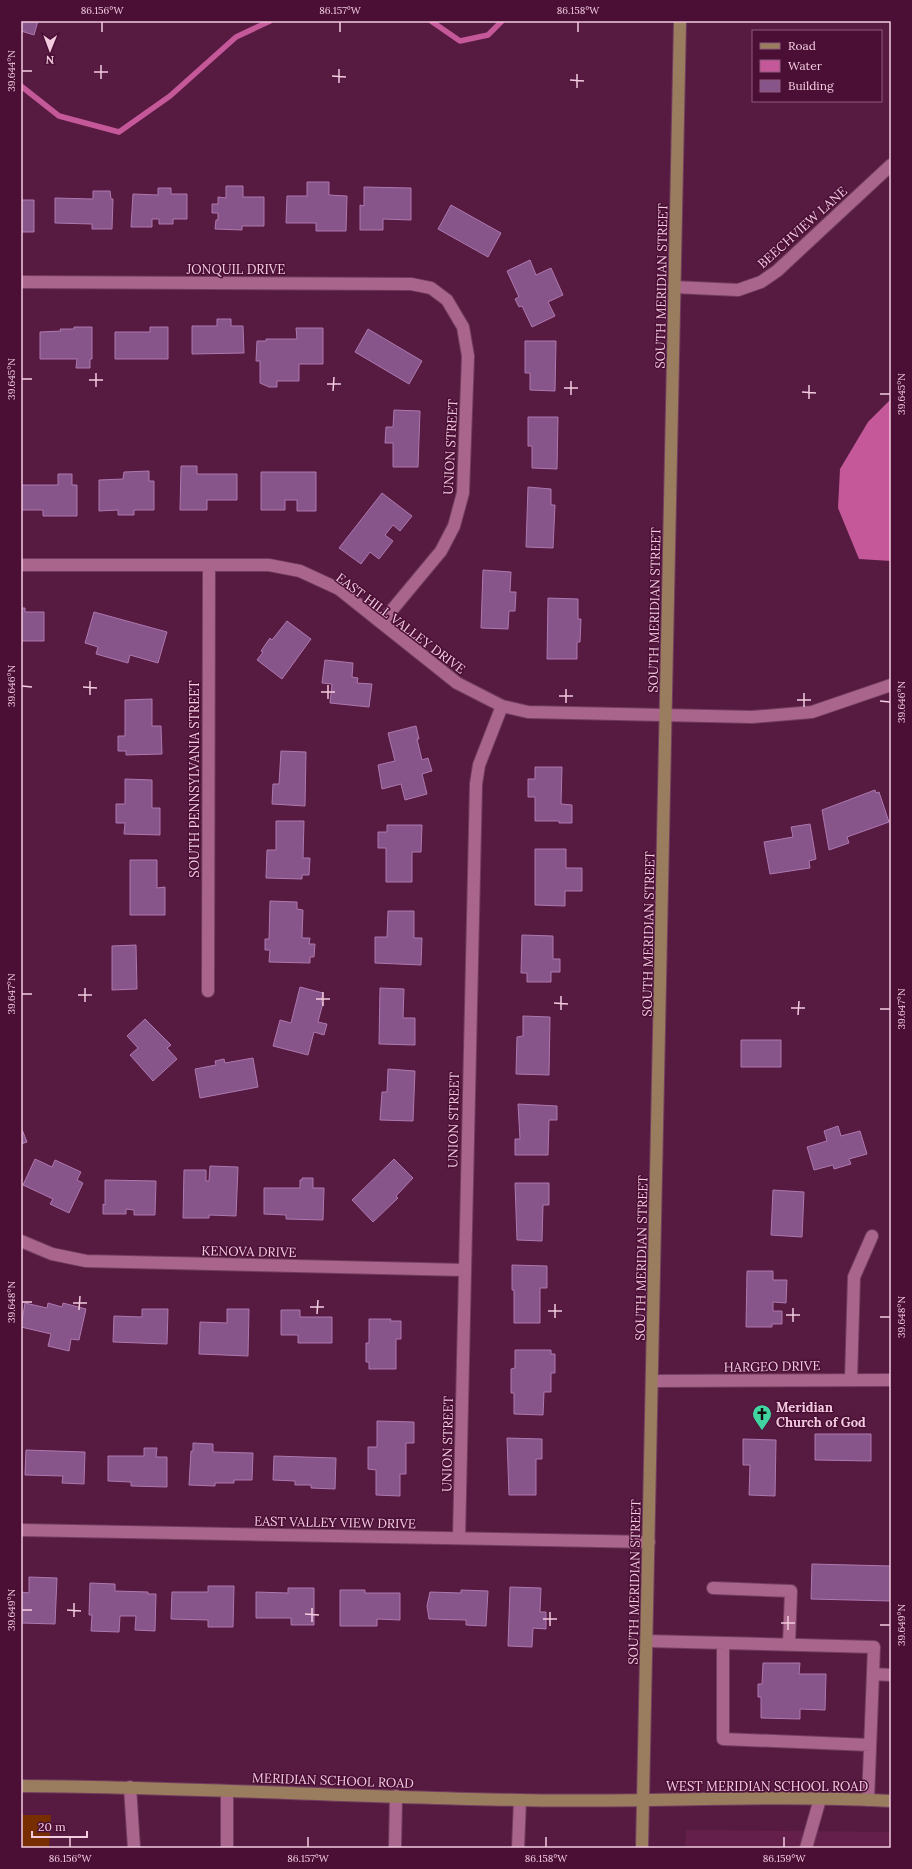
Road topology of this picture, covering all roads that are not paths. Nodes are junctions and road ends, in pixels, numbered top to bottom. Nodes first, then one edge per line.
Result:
1 (680, 21) edge
2 (891, 165) edge
3 (21, 282) edge
4 (674, 287) junction
5 (447, 300) joint
6 (21, 565) edge
7 (209, 566) junction
8 (382, 622) junction
9 (891, 685) edge
10 (502, 706) junction
11 (666, 716) junction
12 (208, 991) dead end
13 (872, 1236) dead end
14 (21, 1241) edge
15 (464, 1270) junction
16 (851, 1380) junction
17 (891, 1380) edge
18 (653, 1381) junction
19 (21, 1530) edge
20 (459, 1538) junction
21 (649, 1542) junction
22 (713, 1588) dead end
23 (647, 1641) junction
24 (723, 1643) junction
25 (789, 1644) junction
26 (873, 1674) junction
27 (891, 1675) edge
28 (870, 1745) junction
29 (21, 1786) edge
30 (130, 1787) junction
31 (227, 1791) junction
32 (396, 1796) junction
33 (820, 1798) junction
34 (520, 1800) junction
35 (644, 1800) junction
36 (868, 1800) junction
37 (891, 1801) edge
38 (134, 1848) edge
39 (227, 1848) edge
40 (395, 1848) edge
41 (518, 1848) edge
42 (642, 1848) edge
43 (806, 1848) edge

1 - 4 main road, SOUTH MERIDIAN STREET
2 - 4 street, BEECHVIEW LANE
3 - 5 street, JONQUIL DRIVE
4 - 11 main road, SOUTH MERIDIAN STREET
5 - 8 street, UNION STREET
6 - 7 street, EAST HILL VALLEY DRIVE
7 - 8 street, EAST HILL VALLEY DRIVE
7 - 12 street, SOUTH PENNSYLVANIA STREET
8 - 10 street, EAST HILL VALLEY DRIVE
9 - 11 street, EAST HILL VALLEY DRIVE
10 - 11 street, EAST HILL VALLEY DRIVE
10 - 15 street, UNION STREET
11 - 18 main road, SOUTH MERIDIAN STREET
13 - 16 street
14 - 15 street, KENOVA DRIVE
15 - 20 street, UNION STREET
16 - 17 street, HARGEO DRIVE
16 - 18 street, HARGEO DRIVE
18 - 21 main road, SOUTH MERIDIAN STREET
19 - 20 street, EAST VALLEY VIEW DRIVE
20 - 21 street, EAST VALLEY VIEW DRIVE
21 - 23 main road, SOUTH MERIDIAN STREET
22 - 25 street
23 - 24 street
23 - 35 main road, SOUTH MERIDIAN STREET
24 - 25 street
24 - 28 street
25 - 26 street
26 - 27 street
26 - 28 street
28 - 36 street
29 - 30 main road, MERIDIAN SCHOOL ROAD
30 - 31 main road, MERIDIAN SCHOOL ROAD
30 - 38 street
31 - 32 main road, MERIDIAN SCHOOL ROAD
31 - 39 street
32 - 34 main road, MERIDIAN SCHOOL ROAD
32 - 40 street
33 - 35 main road, WEST MERIDIAN SCHOOL ROAD
33 - 36 main road, WEST MERIDIAN SCHOOL ROAD
33 - 43 street
34 - 35 main road, MERIDIAN SCHOOL ROAD
34 - 41 street
35 - 42 main road, SOUTH MERIDIAN STREET
36 - 37 main road, WEST MERIDIAN SCHOOL ROAD

